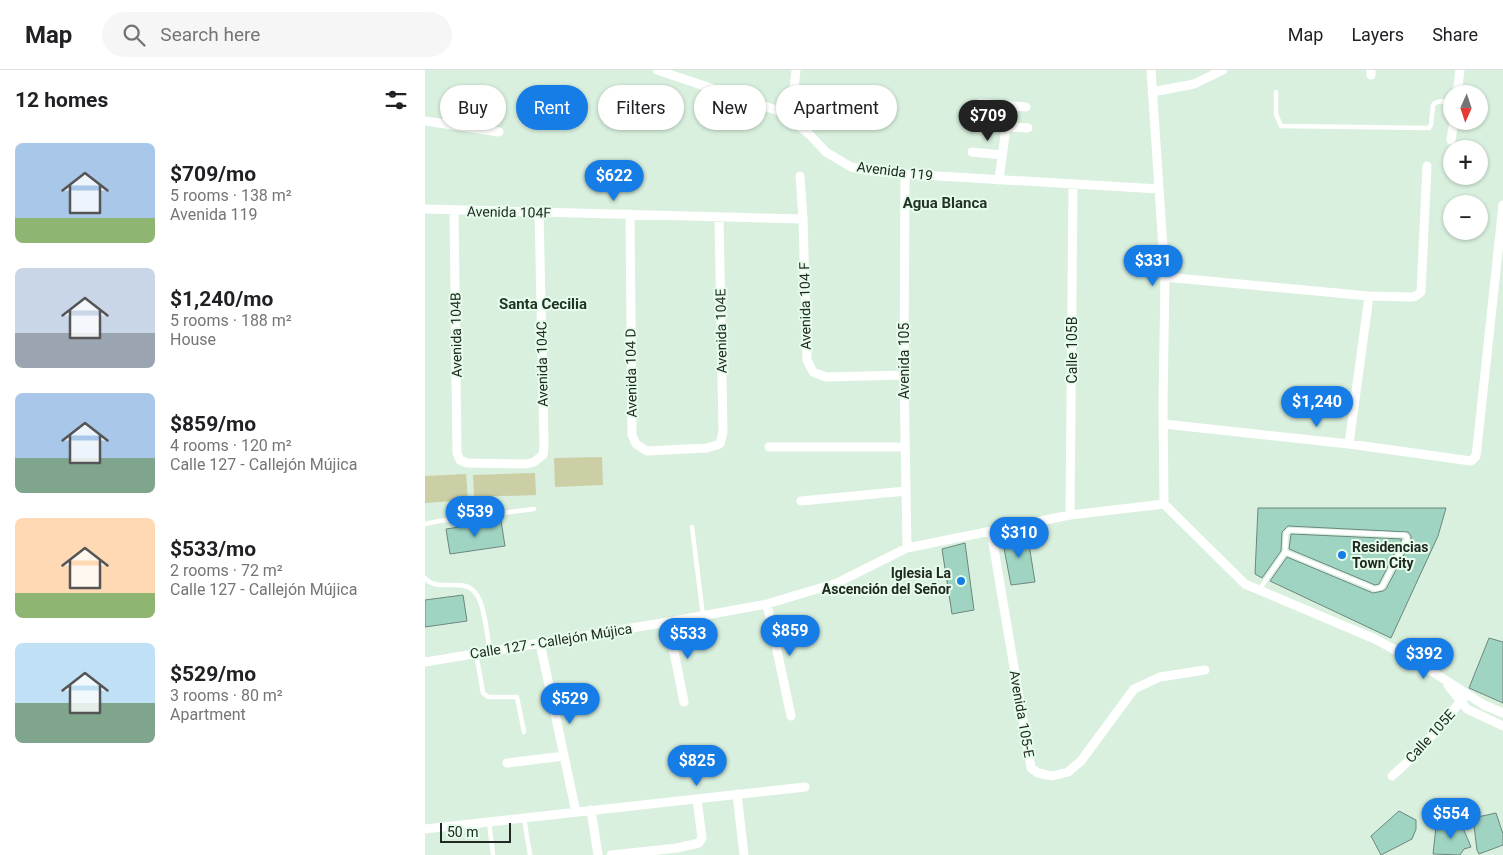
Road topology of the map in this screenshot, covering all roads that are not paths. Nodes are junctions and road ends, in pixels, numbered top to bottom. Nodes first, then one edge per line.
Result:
1 (657, 70) edge
2 (796, 70) edge
3 (1151, 70) edge
4 (1223, 70) edge
5 (1461, 70) edge
6 (677, 73) edge
7 (794, 85) edge
8 (1458, 85) edge
9 (1152, 92) junction
10 (1276, 92) dead end
11 (1443, 102) edge
12 (979, 103) dead end
13 (1009, 105) junction
14 (1026, 107) dead end
15 (776, 110) edge
16 (425, 121) edge
17 (977, 125) dead end
18 (1006, 128) junction
19 (1028, 128) dead end
20 (804, 130) edge
21 (1453, 130) edge
22 (499, 132) dead end
23 (1451, 140) dead end
24 (972, 152) dead end
25 (1002, 155) junction
26 (1427, 166) dead end
27 (905, 174) junction
28 (800, 176) dead end
29 (999, 180) junction
30 (1073, 184) junction
31 (1159, 189) junction
32 (1503, 205) edge
33 (425, 210) edge
34 (454, 210) junction
35 (539, 212) junction
36 (630, 214) junction
37 (719, 216) junction
38 (803, 219) junction
39 (1165, 277) junction
40 (1369, 296) junction
41 (904, 375) junction
42 (1164, 424) junction
43 (719, 444) joint
44 (1349, 444) junction
45 (769, 447) dead end
46 (905, 447) junction
47 (543, 455) joint
48 (906, 492) junction
49 (801, 501) dead end
50 (1164, 504) junction
51 (534, 509) dead end
52 (1070, 515) junction
53 (425, 524) edge
54 (692, 527) dead end
55 (991, 531) junction
56 (907, 548) junction
57 (1285, 552) junction
58 (425, 578) edge
59 (1259, 590) junction
60 (767, 604) junction
61 (703, 616) junction
62 (668, 622) junction
63 (540, 643) junction
64 (491, 651) junction
65 (476, 653) junction
66 (425, 662) edge
67 (1205, 670) dead end
68 (1464, 698) junction
69 (684, 702) dead end
70 (1503, 712) edge
71 (791, 716) dead end
72 (1503, 726) edge
73 (524, 732) dead end
74 (564, 756) junction
75 (507, 763) dead end
76 (1392, 776) dead end
77 (805, 787) dead end
78 (737, 794) junction
79 (697, 799) junction
80 (591, 810) junction
81 (576, 812) junction
82 (524, 818) junction
83 (489, 822) junction
84 (425, 829) edge
85 (493, 855) edge
86 (530, 855) edge
87 (598, 855) edge
88 (611, 855) edge
89 (744, 855) edge

1 - 6 street, Avenida 119
2 - 7 street
3 - 9 street
4 - 9 street
5 - 8 street
6 - 15 street, Avenida 119
9 - 31 street
10 - 11 lane
12 - 13 street
13 - 14 street
13 - 18 street
16 - 22 street
17 - 18 street
18 - 19 street
18 - 25 street
20 - 27 street, Avenida 119
21 - 23 street
24 - 25 street
25 - 29 street
26 - 40 street
27 - 29 street, Avenida 119
27 - 41 street, Avenida 105
28 - 38 street, Avenida 104 F
29 - 30 street, Avenida 119
30 - 31 street, Avenida 119
30 - 52 street, Calle 105B
31 - 39 street
32 - 44 street
33 - 34 street, Avenida 104F
34 - 35 street, Avenida 104F
34 - 47 street, Avenida 104B
35 - 36 street, Avenida 104F
35 - 47 street, Avenida 104C
36 - 37 street, Avenida 104F
36 - 43 street, Avenida 104 D
37 - 38 street, Avenida 104F
37 - 43 street, Avenida 104E
38 - 41 street, Avenida 104 F
39 - 40 street
39 - 42 street
40 - 44 street
41 - 46 street, Avenida 105
42 - 44 street
42 - 50 street
45 - 46 street
46 - 48 street, Avenida 105
48 - 49 street
48 - 56 street, Avenida 105
50 - 52 street, Calle 127 - Callejón Mújica
50 - 59 street
51 - 53 lane
52 - 55 street, Calle 127 - Callejón Mújica
54 - 61 lane
55 - 56 street, Calle 127 - Callejón Mújica
55 - 67 street, Avenida 105-E
56 - 60 street, Calle 127 - Callejón Mújica
57 - 57 lane
57 - 59 lane
58 - 64 lane
59 - 68 street
60 - 61 street, Calle 127 - Callejón Mújica
60 - 71 street
61 - 62 street, Calle 127 - Callejón Mújica
62 - 63 street, Calle 127 - Callejón Mújica
62 - 69 street
63 - 64 street, Calle 127 - Callejón Mújica
63 - 74 street
64 - 65 street, Calle 127 - Callejón Mújica
65 - 66 street, Calle 127 - Callejón Mújica
65 - 73 lane
68 - 70 street
68 - 72 street
68 - 76 street, Calle 105E
74 - 75 street
74 - 81 street
77 - 78 street
78 - 79 street
78 - 89 street
79 - 80 street
79 - 88 street
80 - 81 street
80 - 87 street
81 - 82 street
82 - 83 street
82 - 86 lane
83 - 84 street
83 - 85 lane

